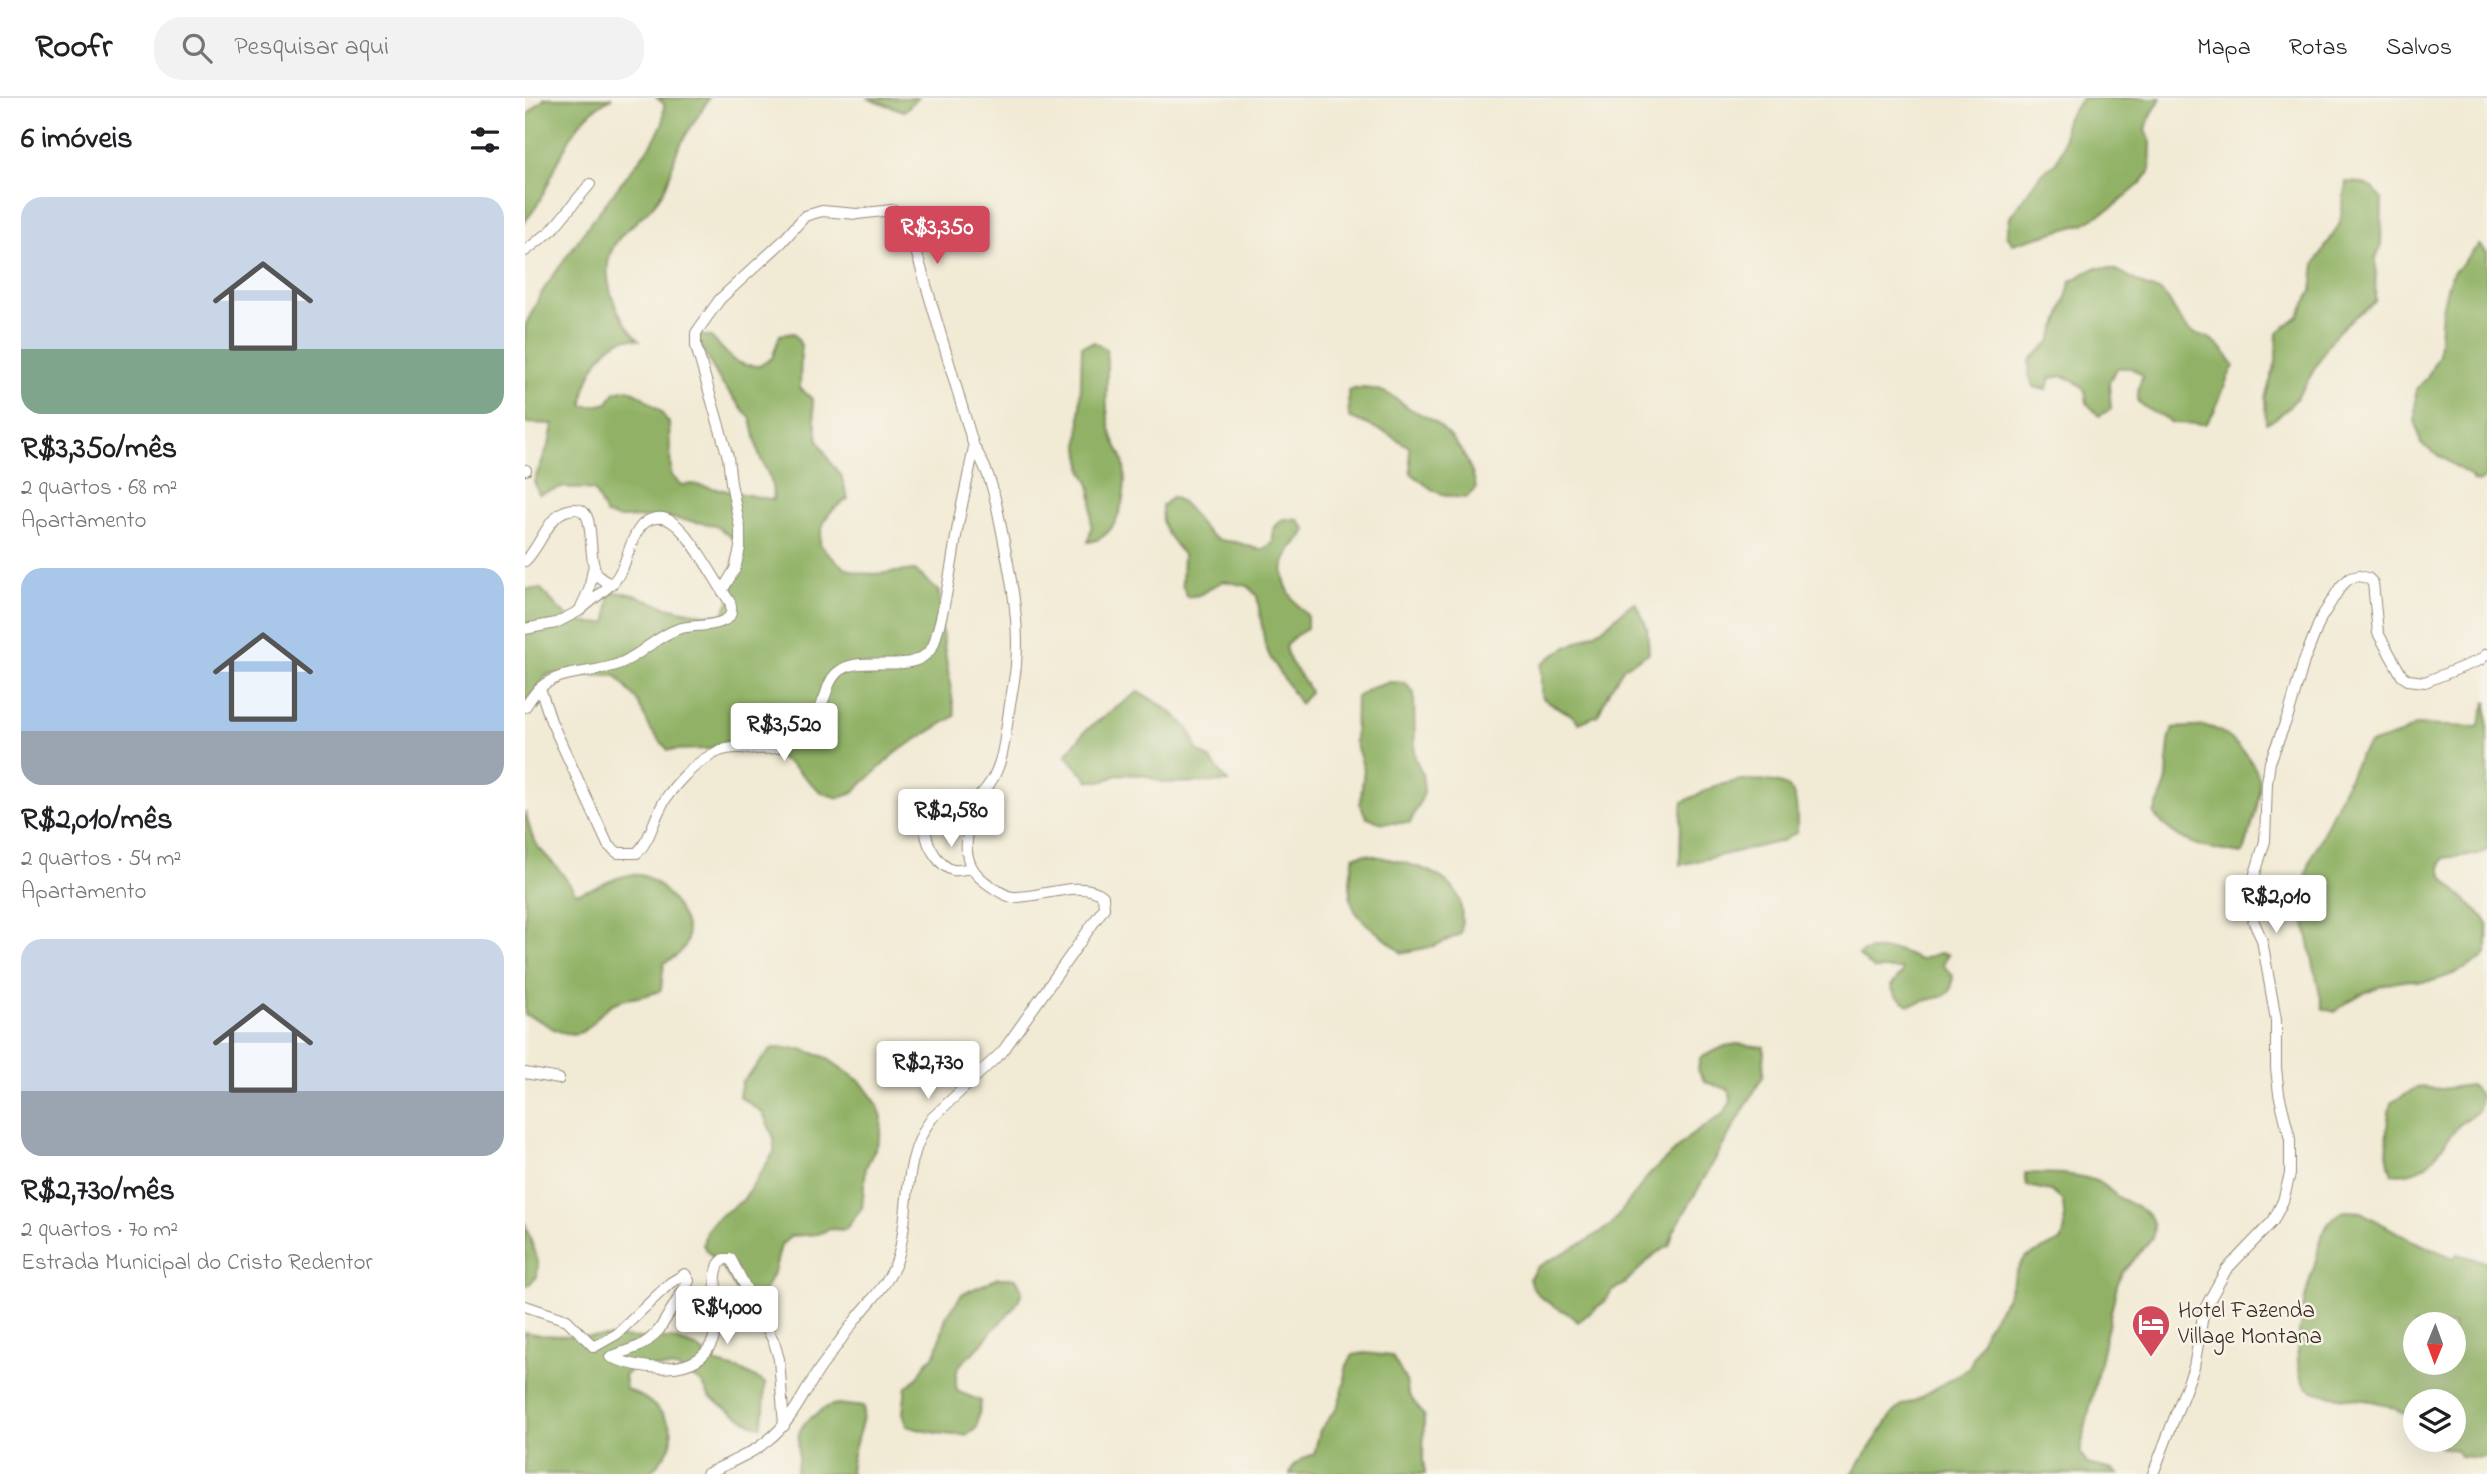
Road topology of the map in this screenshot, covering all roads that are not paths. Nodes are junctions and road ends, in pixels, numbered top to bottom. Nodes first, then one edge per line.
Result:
1 (590, 184) dead end
2 (525, 251) edge
3 (974, 447) junction
4 (525, 561) edge
5 (593, 568) junction
6 (613, 583) junction
7 (722, 591) junction
8 (579, 611) junction
9 (525, 629) edge
10 (2487, 653) edge
11 (540, 688) junction
12 (525, 707) edge
13 (968, 833) dead end
14 (971, 869) junction
15 (525, 1073) edge
16 (559, 1079) dead end
17 (525, 1307) edge
18 (594, 1347) junction
19 (610, 1357) junction
20 (784, 1426) junction
21 (707, 1474) edge
22 (2153, 1474) edge

1 - 2 street
3 - 7 street
3 - 11 street
3 - 14 street
4 - 5 street
5 - 6 street
5 - 8 street
6 - 7 street
6 - 8 street
7 - 11 street
8 - 9 street
10 - 22 street
11 - 12 street
13 - 14 street
14 - 20 street
15 - 16 street
17 - 18 street
18 - 19 street
18 - 19 street
19 - 20 street
20 - 21 street

